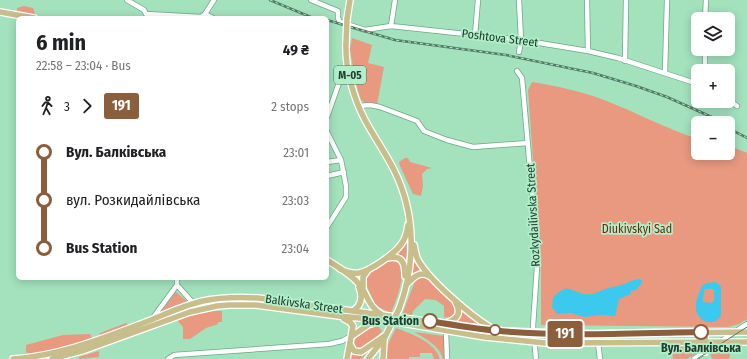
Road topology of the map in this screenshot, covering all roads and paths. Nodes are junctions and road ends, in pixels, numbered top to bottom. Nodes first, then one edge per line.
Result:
1 (126, 0) edge
2 (214, 0) edge
3 (311, 0) edge
4 (350, 0) edge
5 (395, 0) edge
6 (478, 0) edge
7 (519, 0) edge
8 (588, 0) edge
9 (626, 0) edge
10 (667, 0) edge
11 (706, 0) edge
12 (0, 12) edge
13 (705, 12) edge
14 (205, 14) junction
15 (23, 16) edge
16 (145, 16) edge
17 (202, 16) edge
18 (209, 16) edge
19 (391, 26) junction
20 (476, 35) junction
21 (520, 40) junction
22 (588, 51) junction
23 (519, 52) dead end
24 (625, 61) junction
25 (517, 71) dead end
26 (340, 74) dead end
27 (664, 74) junction
28 (691, 82) edge
29 (359, 106) junction
30 (329, 111) edge
31 (329, 136) edge
32 (528, 143) junction
33 (341, 160) junction
34 (329, 162) edge
35 (344, 172) junction
36 (329, 176) edge
37 (409, 217) junction
38 (329, 224) edge
39 (411, 235) junction
40 (385, 259) junction
41 (329, 261) edge
42 (340, 269) junction
43 (369, 269) junction
44 (432, 279) junction
45 (177, 280) edge
46 (356, 281) junction
47 (177, 285) junction
48 (406, 285) junction
49 (364, 290) junction
50 (453, 298) junction
51 (194, 304) junction
52 (353, 311) junction
53 (339, 316) junction
54 (383, 318) junction
55 (152, 319) junction
56 (445, 324) junction
57 (747, 324) edge
58 (493, 330) junction
59 (446, 331) junction
60 (704, 332) junction
61 (735, 332) junction
62 (747, 332) edge
63 (533, 333) junction
64 (386, 334) junction
65 (351, 336) junction
66 (534, 342) junction
67 (732, 342) junction
68 (747, 342) edge
69 (598, 343) junction
70 (706, 343) junction
71 (717, 343) junction
72 (350, 344) junction
73 (705, 352) junction
74 (169, 358) edge
75 (13, 359) edge
76 (52, 359) edge
77 (347, 359) edge
78 (368, 359) edge
79 (383, 359) edge
80 (447, 359) edge
81 (536, 359) edge
82 (600, 359) edge
83 (694, 359) edge

1 - 16 street
2 - 14 street
3 - 19 street, Poshtova Street
4 - 29 main road, М-05, bridge
5 - 19 street
6 - 20 street
7 - 21 street
8 - 22 street
9 - 24 street
10 - 27 street
11 - 13 street
12 - 15 main road
14 - 17 street
14 - 18 street
19 - 20 street, Poshtova Street
20 - 21 street, Poshtova Street
21 - 22 street, Poshtova Street
21 - 23 street
22 - 24 street, Poshtova Street
24 - 27 street, Poshtova Street
25 - 32 street, Rozkydailivska Street
26 - 30 street
27 - 28 street, Poshtova Street
29 - 32 street
29 - 37 main road, М-05
31 - 33 street
32 - 63 street, Rozkydailivska Street
33 - 34 street
33 - 35 street
35 - 36 street
35 - 38 street
37 - 39 main road, М-05
37 - 40 main road
39 - 44 main road
39 - 48 main road, М-05
40 - 43 main road
40 - 48 main road
41 - 42 main road
42 - 43 main road
42 - 46 main road
43 - 49 main road
44 - 48 main road
44 - 50 main road
45 - 47 street
46 - 49 main road
46 - 52 main road
47 - 51 street
47 - 55 street
48 - 64 main road, М-05, bridge
49 - 54 main road
50 - 56 main road
50 - 58 main road
51 - 52 main road, Balkivska Street
51 - 55 main road, Balkivska Street
52 - 54 main road, Balkivska Street
53 - 54 main road, Balkivska Street
53 - 65 main road
53 - 76 main road, Balkivska Street
54 - 56 main road, Balkivska Street
54 - 59 main road, Balkivska Street
54 - 65 main road
55 - 75 main road, Balkivska Street
56 - 58 main road, Balkivska Street
57 - 61 street
58 - 63 main road, Balkivska Street
59 - 66 main road, Balkivska Street
59 - 80 street
60 - 61 main road, Balkivska Street
60 - 63 main road, Balkivska Street
60 - 70 main road
61 - 62 main road, Balkivska Street
61 - 67 street
61 - 71 street
63 - 66 street, Rozkydailivska Street
64 - 72 main road
64 - 78 main road, М-05
64 - 79 main road
65 - 72 main road
65 - 74 street
66 - 69 main road, Balkivska Street
66 - 81 street, Rozkydailivska Street
67 - 68 main road, Balkivska Street
67 - 71 main road, Balkivska Street
69 - 70 main road, Balkivska Street
69 - 82 street
70 - 71 main road, Balkivska Street
70 - 73 main road
71 - 73 street
72 - 77 main road
73 - 83 street

